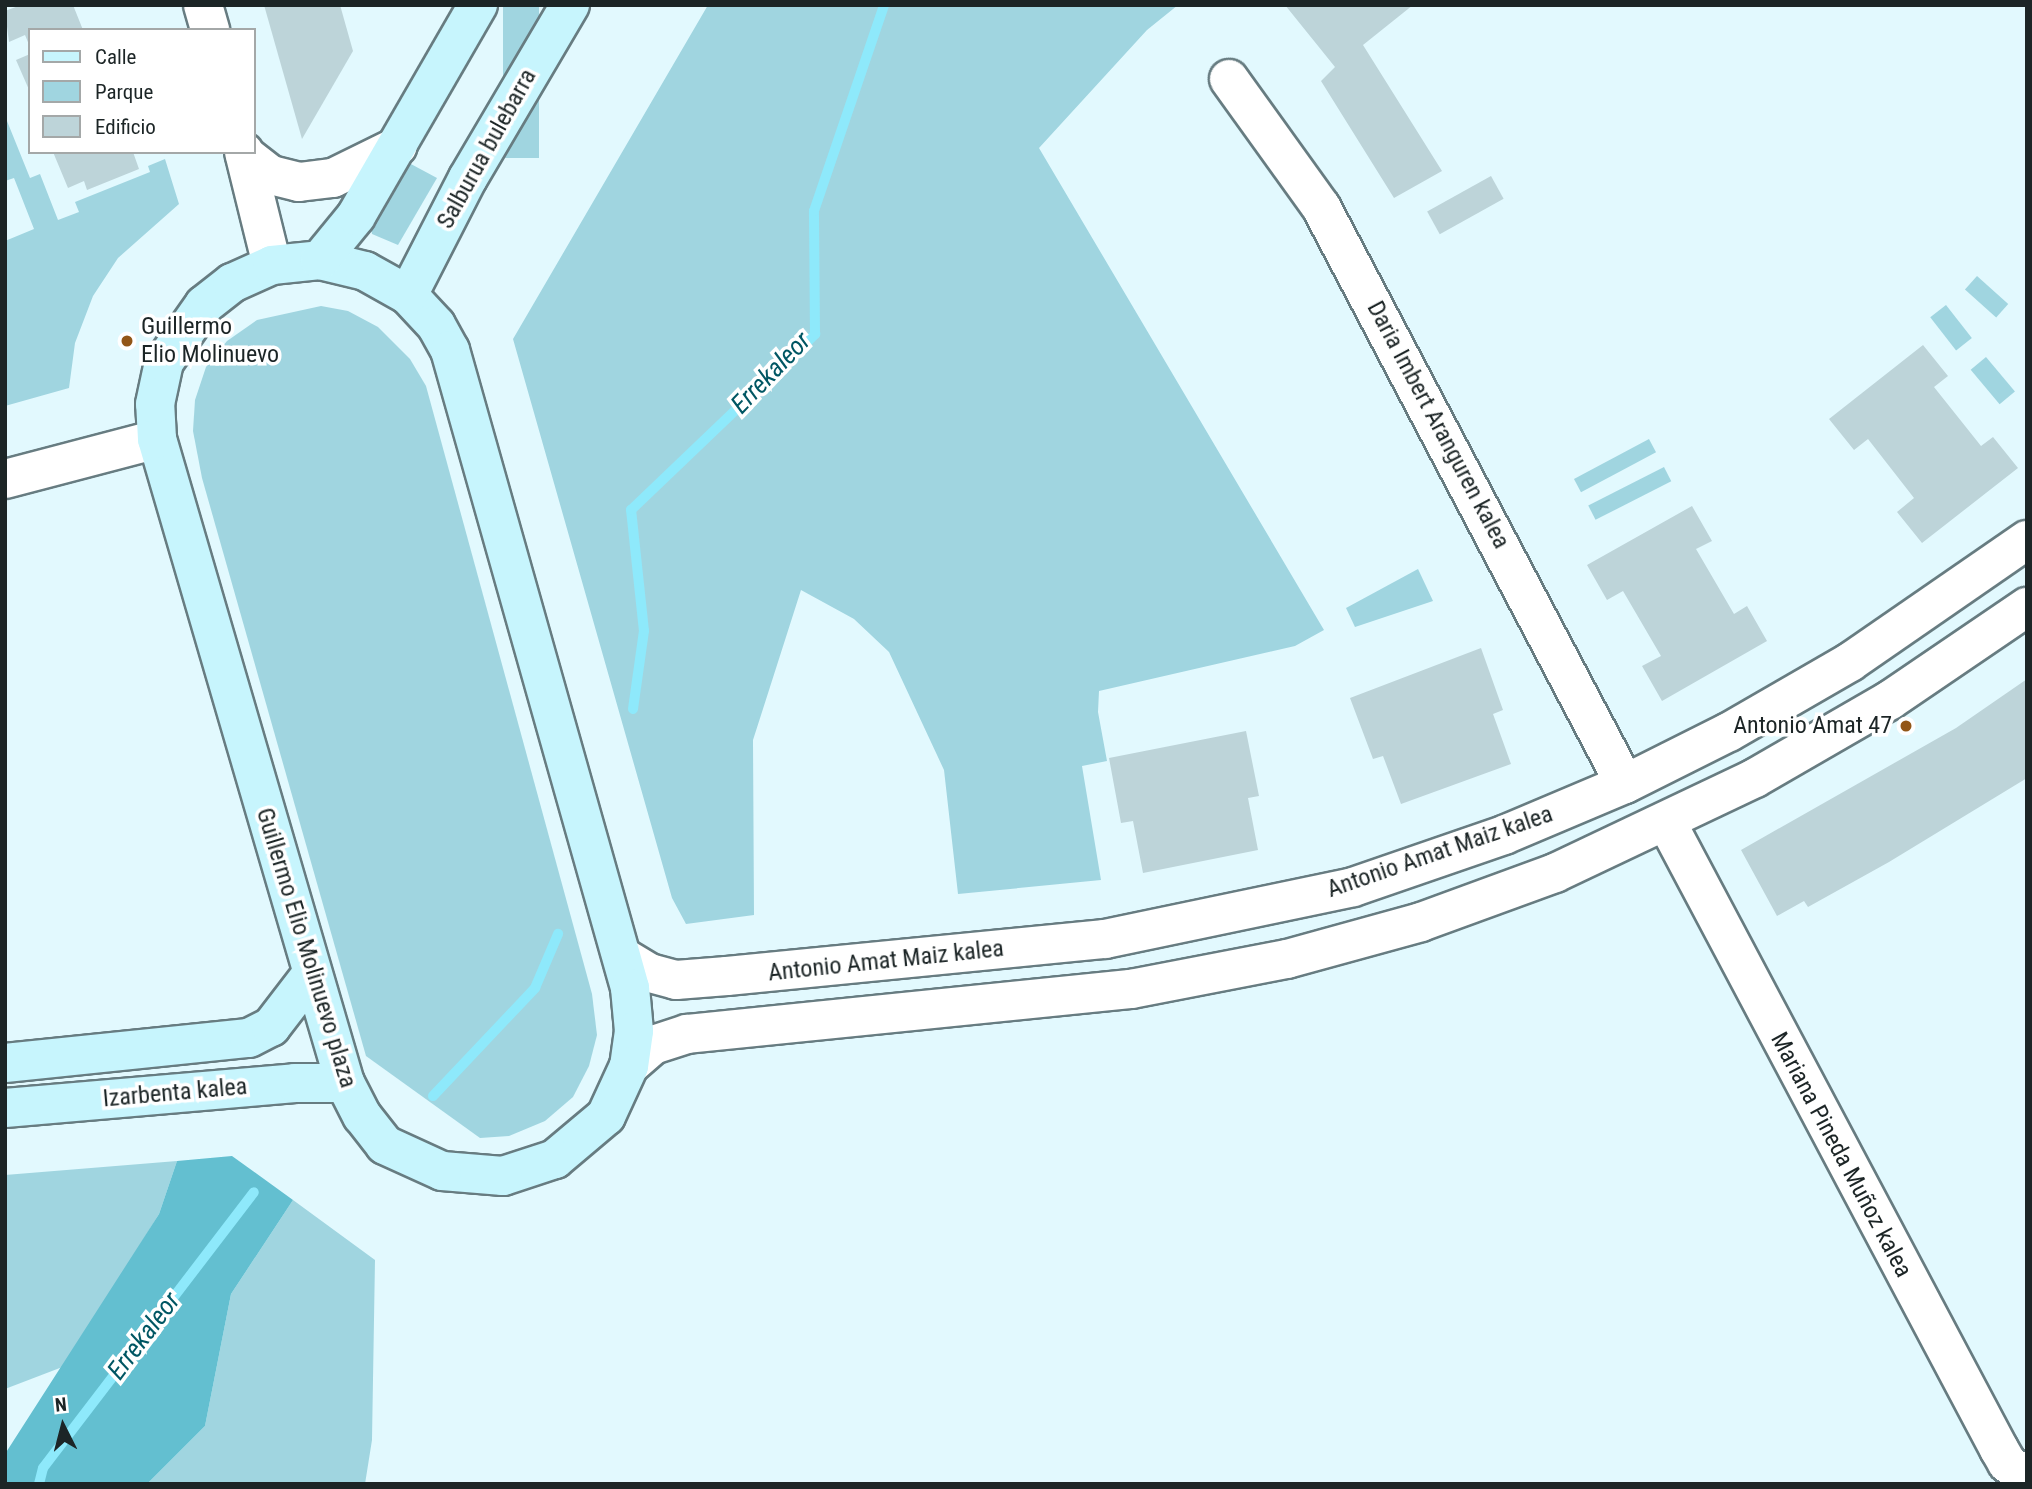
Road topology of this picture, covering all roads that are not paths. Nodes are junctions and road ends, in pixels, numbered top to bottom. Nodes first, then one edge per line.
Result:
1 (203, 5) edge
2 (478, 5) edge
3 (570, 5) edge
4 (209, 28) edge
5 (1229, 79) dead end
6 (398, 146) junction
7 (244, 154) edge
8 (320, 260) junction
9 (272, 265) junction
10 (408, 295) junction
11 (157, 439) junction
12 (5, 479) edge
13 (2027, 540) edge
14 (2027, 607) edge
15 (1625, 784) junction
16 (1667, 823) junction
17 (623, 957) junction
18 (311, 975) junction
19 (5, 1063) edge
20 (629, 1066) junction
21 (345, 1083) junction
22 (5, 1108) edge
23 (2027, 1478) edge

1 - 4 street
2 - 6 main road
3 - 10 main road, Salburua bulebarra
5 - 15 street, Daria Imbert Aranguren kalea
6 - 7 street
6 - 8 main road
7 - 9 street
8 - 9 main road, Guillermo Elio Molinuevo plaza
8 - 10 main road, Guillermo Elio Molinuevo plaza
9 - 11 main road, Guillermo Elio Molinuevo plaza
10 - 17 main road, Guillermo Elio Molinuevo plaza
11 - 12 street
11 - 18 main road, Guillermo Elio Molinuevo plaza
13 - 15 street, Antonio Amat Maiz kalea
14 - 16 street
15 - 17 street, Antonio Amat Maiz kalea
16 - 20 street
16 - 23 street, Mariana Pineda Muñoz kalea
17 - 20 main road, Guillermo Elio Molinuevo plaza
18 - 19 main road, Izarbenta kalea
18 - 21 main road, Guillermo Elio Molinuevo plaza
20 - 21 main road, Guillermo Elio Molinuevo plaza
21 - 22 main road, Izarbenta kalea

